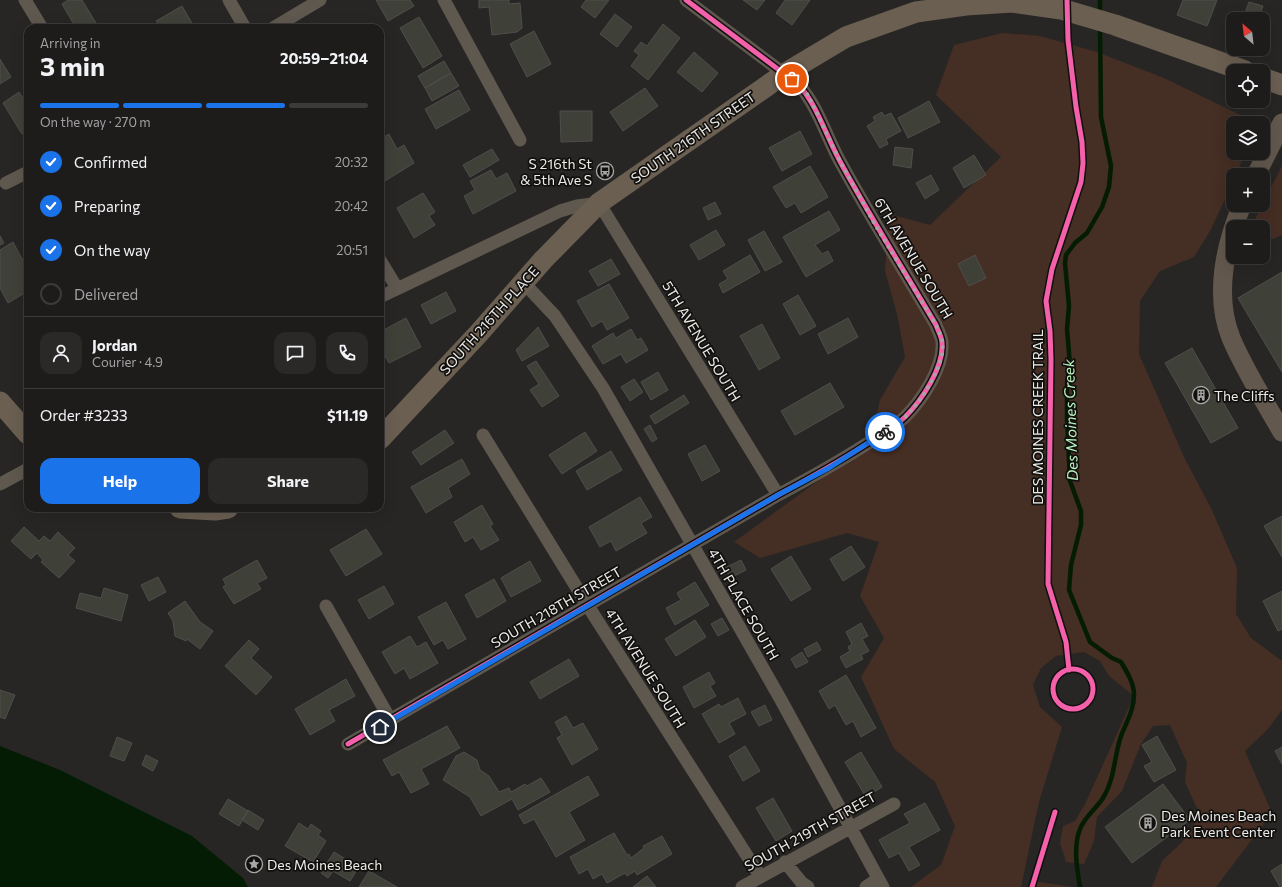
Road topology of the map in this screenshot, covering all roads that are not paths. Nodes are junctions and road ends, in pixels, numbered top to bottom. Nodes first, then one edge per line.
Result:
1 (25, 0) edge
2 (229, 0) edge
3 (320, 0) edge
4 (444, 0) edge
5 (686, 0) edge
6 (1054, 4) edge
7 (913, 6) edge
8 (40, 24) edge
9 (243, 24) edge
10 (281, 24) edge
11 (1226, 64) edge
12 (784, 74) junction
13 (1270, 81) edge
14 (1282, 85) edge
15 (1282, 123) edge
16 (520, 140) dead end
17 (1260, 168) edge
18 (24, 174) edge
19 (6, 183) dead end
20 (599, 203) junction
21 (1239, 212) edge
22 (384, 267) edge
23 (523, 282) junction
24 (397, 288) junction
25 (384, 295) edge
26 (0, 402) edge
27 (24, 429) edge
28 (1282, 432) edge
29 (384, 435) edge
30 (483, 435) dead end
31 (24, 471) edge
32 (0, 484) edge
33 (778, 495) junction
34 (693, 545) junction
35 (326, 606) dead end
36 (588, 606) junction
37 (391, 721) junction
38 (348, 744) dead end
39 (894, 804) dead end
40 (851, 827) junction
41 (785, 862) junction
42 (760, 876) junction
43 (880, 883) edge
44 (742, 887) edge
45 (808, 887) edge
46 (866, 887) edge

1 - 8 street
2 - 9 street
3 - 10 street
4 - 16 street
5 - 12 street, 6TH AVENUE SOUTH
6 - 7 main road, SOUTH 216TH STREET
6 - 11 main road, SOUTH 216TH STREET
7 - 12 main road, SOUTH 216TH STREET
12 - 20 main road, SOUTH 216TH STREET
12 - 33 street, 6TH AVENUE SOUTH
13 - 14 main road
15 - 17 main road
18 - 19 street
20 - 23 main road, SOUTH 216TH PLACE
20 - 24 street, SOUTH 216TH STREET
20 - 33 street, 5TH AVENUE SOUTH
21 - 28 main road
22 - 24 street
23 - 29 main road, SOUTH 216TH PLACE
23 - 34 street, 4TH PLACE SOUTH
24 - 25 street, SOUTH 216TH STREET
26 - 27 main road
30 - 36 street, 4TH AVENUE SOUTH
31 - 32 street
33 - 34 street, SOUTH 218TH STREET
34 - 36 street, SOUTH 218TH STREET
34 - 40 street, 4TH PLACE SOUTH
35 - 37 street
36 - 37 street, SOUTH 218TH STREET
36 - 42 street, 4TH AVENUE SOUTH
37 - 38 street, SOUTH 218TH STREET
39 - 40 street, SOUTH 219TH STREET
40 - 41 street, SOUTH 219TH STREET
40 - 43 street, 4TH PLACE SOUTH
41 - 42 street, SOUTH 219TH STREET
41 - 45 street
42 - 44 street, SOUTH 219TH STREET
43 - 46 street

